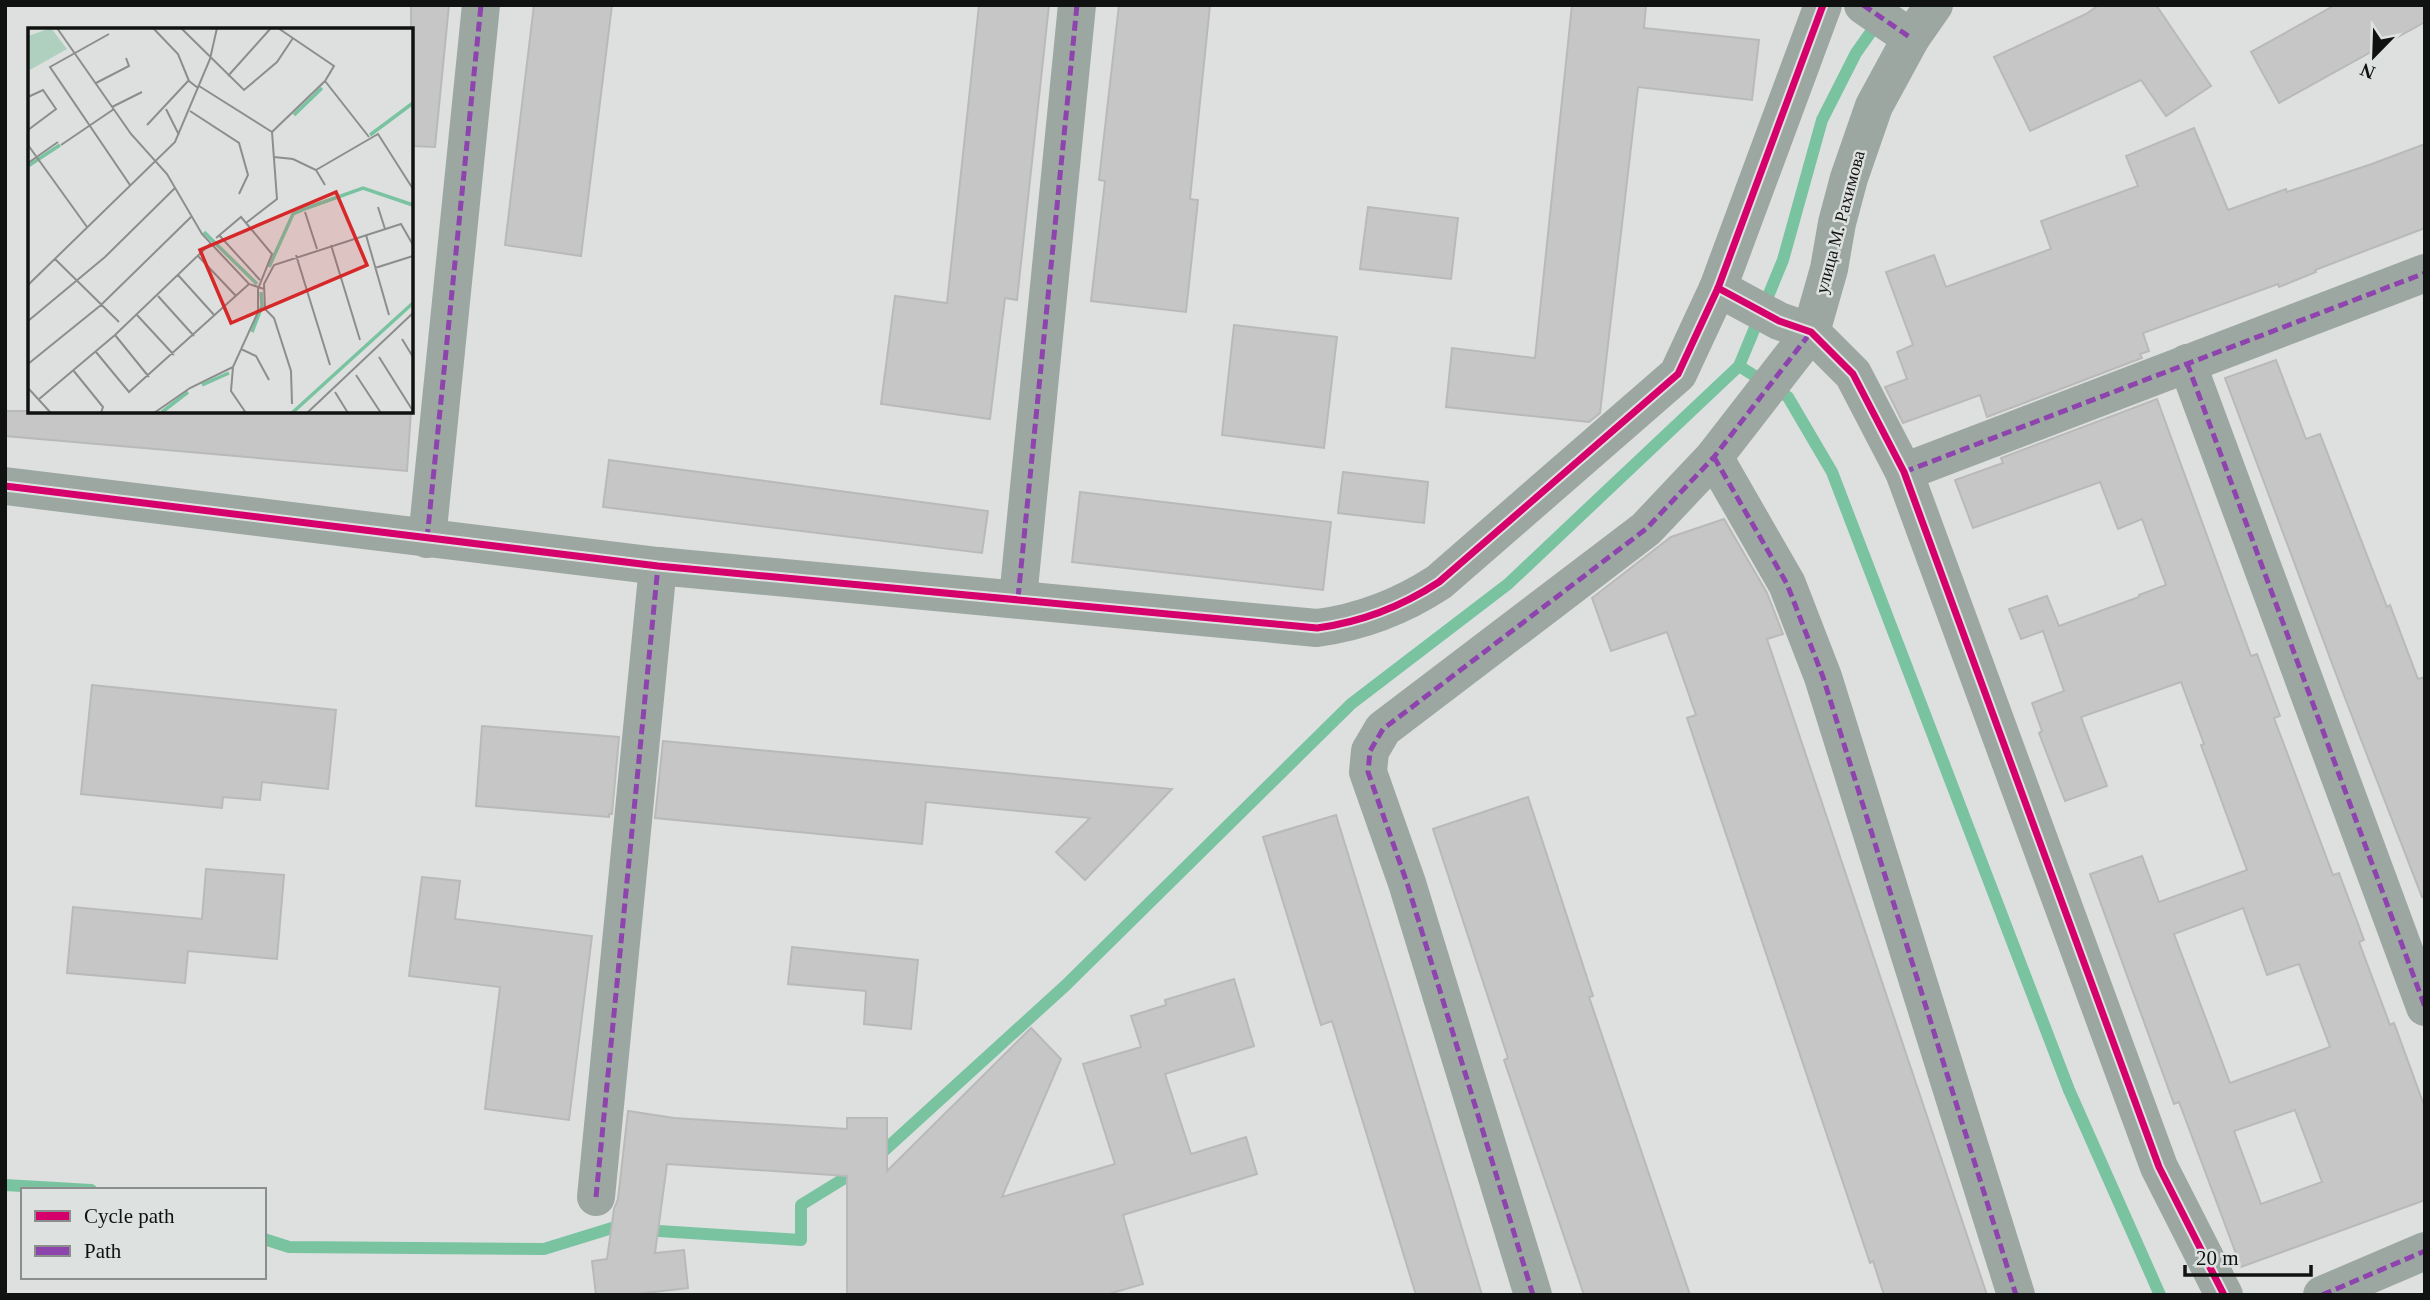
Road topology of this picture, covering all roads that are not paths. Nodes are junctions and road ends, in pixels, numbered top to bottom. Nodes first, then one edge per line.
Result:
1 (481, 5) edge
2 (1077, 5) edge
3 (1824, 5) edge
4 (1863, 5) edge
5 (1934, 5) edge
6 (1911, 38) junction
7 (2425, 273) edge
8 (1718, 288) junction
9 (1795, 326) junction
10 (2187, 363) junction
11 (1714, 457) junction
12 (1904, 471) junction
13 (5, 486) edge
14 (427, 539) junction
15 (658, 566) junction
16 (1018, 598) junction
17 (2425, 1007) edge
18 (596, 1197) dead end
19 (2425, 1251) edge
20 (1533, 1295) edge
21 (2015, 1295) edge
22 (2224, 1295) edge
23 (2322, 1295) edge

1 - 14 street
2 - 16 street
3 - 8 street
4 - 6 street
5 - 6 street, улица М. Рахимова
6 - 9 street, улица М. Рахимова
7 - 10 street
8 - 9 street
8 - 16 street
9 - 11 street
9 - 12 street
10 - 12 street
10 - 17 street
11 - 20 street
11 - 21 street
12 - 22 street
13 - 14 street
14 - 15 street
15 - 16 street
15 - 18 street
19 - 23 street

